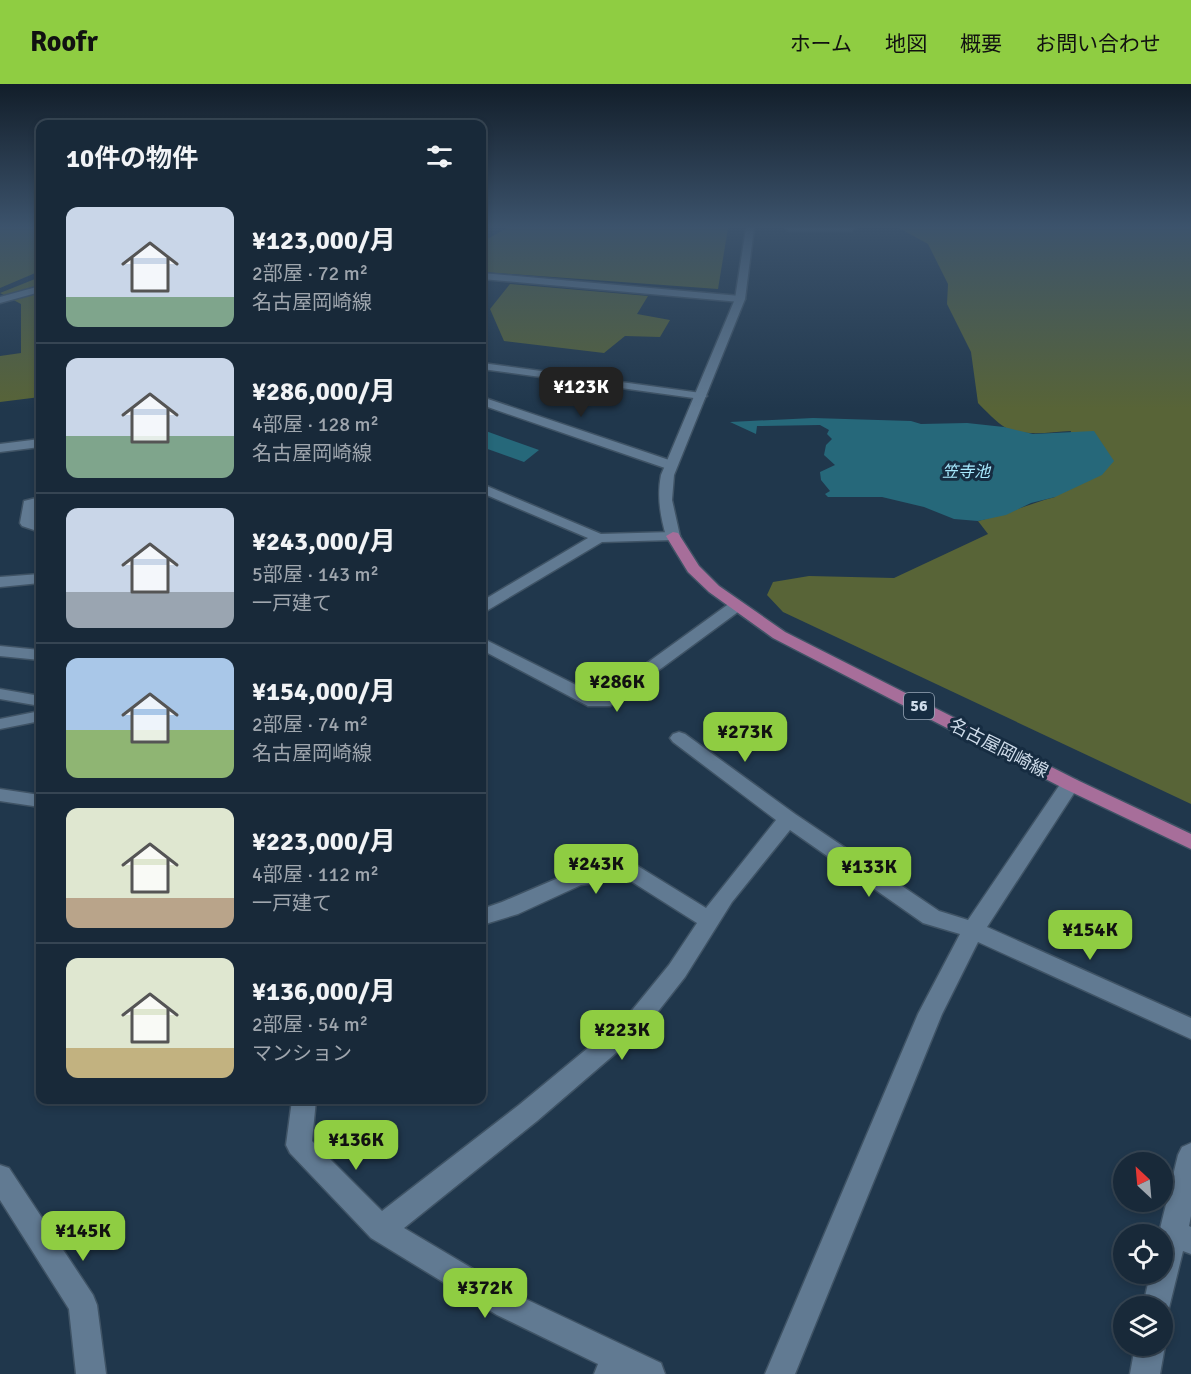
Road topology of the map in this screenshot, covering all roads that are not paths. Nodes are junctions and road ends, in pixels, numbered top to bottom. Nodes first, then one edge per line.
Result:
1 (619, 288) edge
2 (742, 288) edge
3 (36, 290) edge
4 (740, 299) junction
5 (0, 300) edge
6 (486, 367) edge
7 (700, 396) junction
8 (486, 402) edge
9 (36, 443) edge
10 (0, 448) edge
11 (670, 465) junction
12 (486, 490) edge
13 (36, 502) edge
14 (36, 526) edge
15 (672, 536) junction
16 (599, 538) junction
17 (36, 579) edge
18 (0, 582) edge
19 (486, 605) edge
20 (736, 606) junction
21 (486, 646) edge
22 (0, 651) edge
23 (36, 655) edge
24 (0, 694) edge
25 (36, 699) edge
26 (36, 717) edge
27 (0, 724) edge
28 (679, 738) dead end
29 (1070, 784) junction
30 (0, 795) edge
31 (36, 800) edge
32 (788, 819) junction
33 (1191, 842) edge
34 (486, 916) edge
35 (710, 921) junction
36 (973, 930) junction
37 (1191, 1029) edge
38 (304, 1104) edge
39 (1191, 1155) edge
40 (0, 1177) edge
41 (381, 1229) junction
42 (1182, 1237) edge
43 (1160, 1296) edge
44 (1148, 1356) edge
45 (613, 1365) edge
46 (91, 1374) edge
47 (650, 1374) edge
48 (780, 1374) edge
49 (1144, 1374) edge

1 - 4 street
2 - 4 street
3 - 5 street
4 - 7 street
6 - 7 street
7 - 11 street
8 - 11 street
9 - 10 street
11 - 15 street
12 - 16 street
13 - 14 street
15 - 16 street
15 - 20 main road, 名古屋岡崎線 / 56
16 - 19 street
17 - 18 street
20 - 21 street
20 - 29 main road, 名古屋岡崎線 / 56
22 - 23 street
24 - 25 street
26 - 27 street
28 - 32 street
29 - 33 main road, 名古屋岡崎線 / 56
29 - 36 street
30 - 31 street
32 - 35 street
32 - 36 street
34 - 35 street
35 - 41 street
36 - 37 street
36 - 48 street
38 - 41 street
39 - 42 street
40 - 46 street
41 - 45 street
42 - 43 street
44 - 49 street
45 - 47 street

